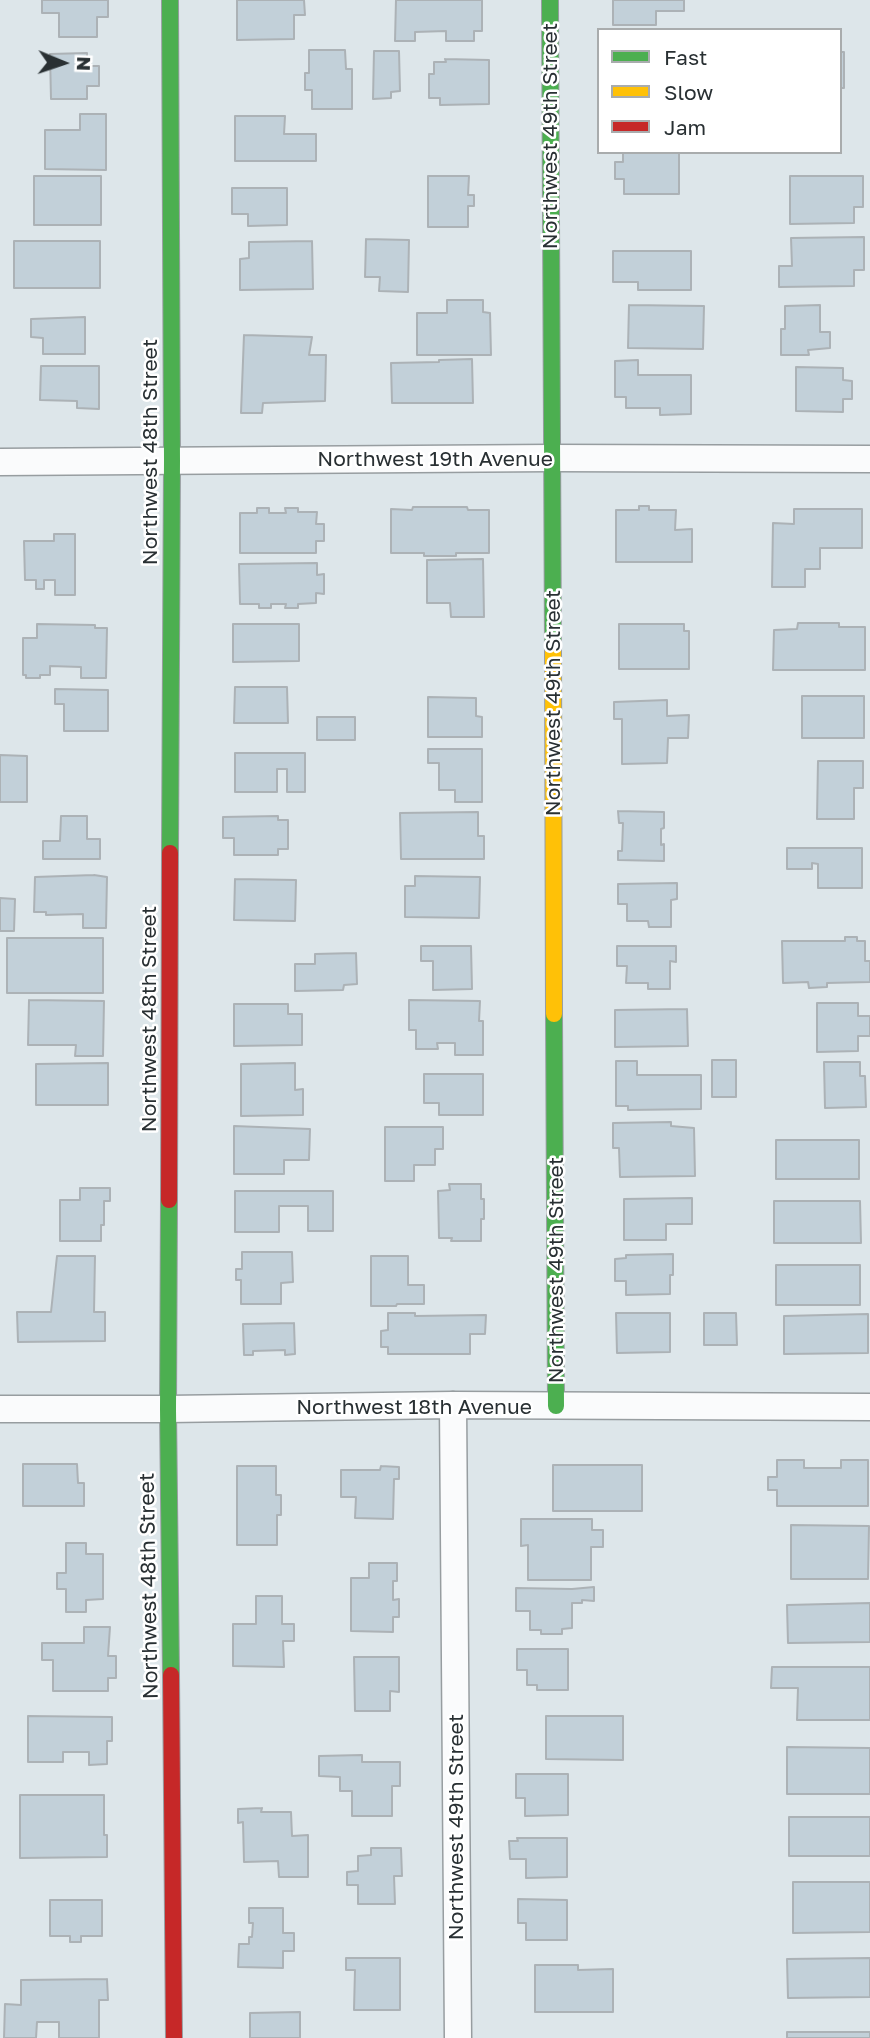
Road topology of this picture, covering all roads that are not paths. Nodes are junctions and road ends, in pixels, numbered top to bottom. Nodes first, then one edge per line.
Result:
1 (170, 0) edge
2 (550, 0) edge
3 (551, 458) junction
4 (870, 459) edge
5 (172, 460) junction
6 (0, 461) edge
7 (453, 1405) junction
8 (556, 1406) junction
9 (870, 1407) edge
10 (0, 1409) edge
11 (168, 1409) junction
12 (174, 2038) edge
13 (458, 2038) edge

1 - 5 street, Northwest 48th Street
2 - 3 street, Northwest 49th Street
3 - 4 street, Northwest 19th Avenue
3 - 5 street, Northwest 19th Avenue
3 - 8 street, Northwest 49th Street
5 - 6 street, Northwest 19th Avenue
5 - 11 street, Northwest 48th Street
7 - 8 street, Northwest 18th Avenue
7 - 11 street, Northwest 18th Avenue
7 - 13 street, Northwest 49th Street
8 - 9 street, Northwest 18th Avenue
10 - 11 street, Northwest 18th Avenue
11 - 12 street, Northwest 48th Street

